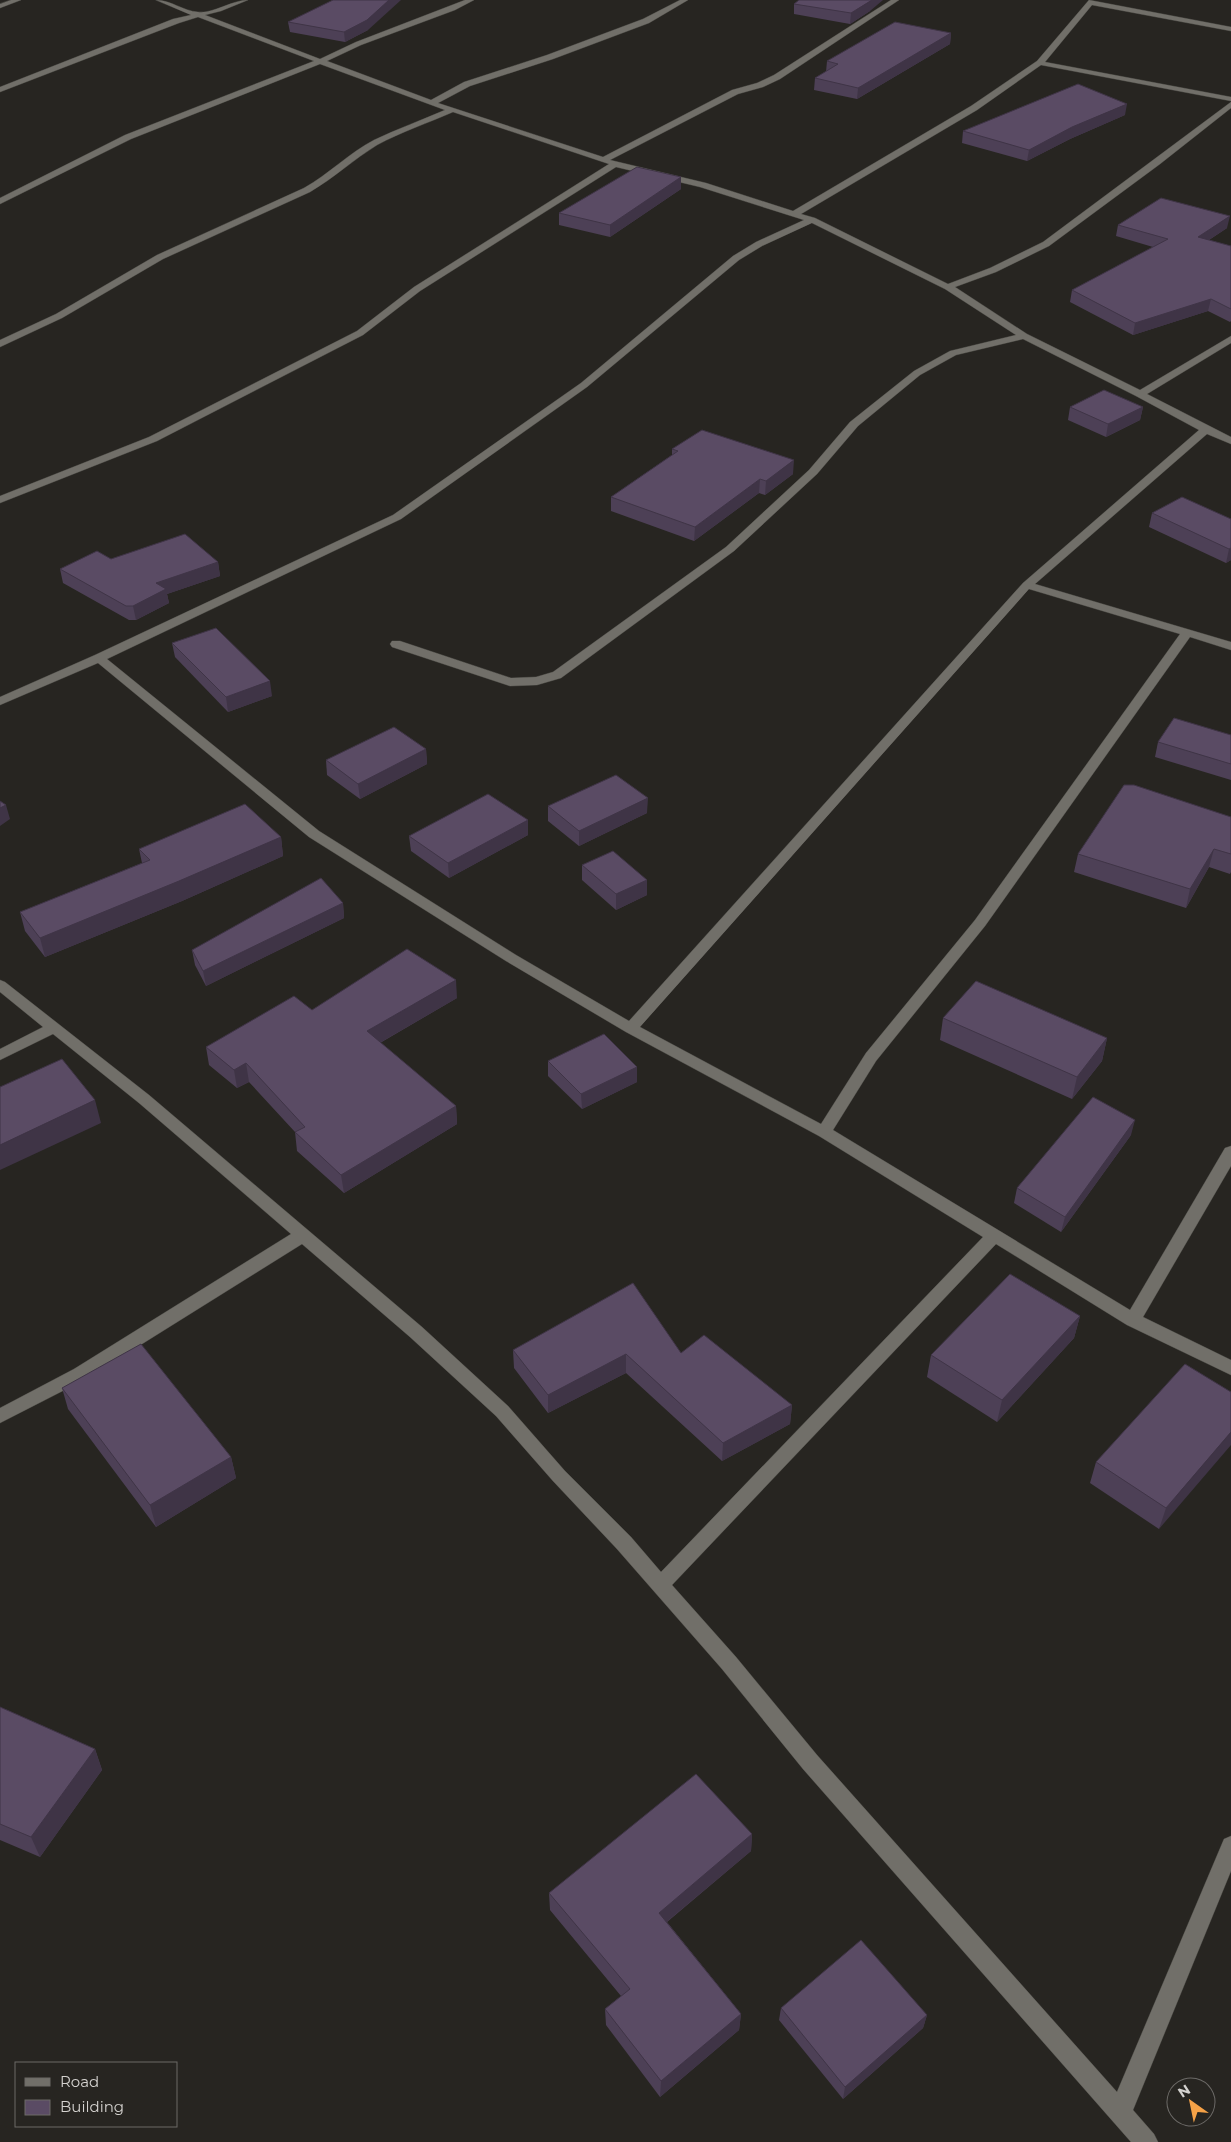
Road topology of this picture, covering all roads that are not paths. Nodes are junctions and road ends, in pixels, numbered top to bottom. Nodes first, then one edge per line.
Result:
1 (18, 0) edge
2 (159, 0) edge
3 (245, 0) edge
4 (471, 0) edge
5 (685, 0) edge
6 (896, 0) edge
7 (1092, 2) edge
8 (0, 6) edge
9 (198, 15) junction
10 (1231, 29) edge
11 (322, 61) junction
12 (1040, 63) junction
13 (0, 90) edge
14 (1231, 99) edge
15 (431, 103) junction
16 (1231, 104) edge
17 (452, 110) junction
18 (603, 160) junction
19 (616, 164) junction
20 (0, 201) edge
21 (794, 214) junction
22 (812, 220) junction
23 (948, 287) junction
24 (1024, 336) junction
25 (1231, 339) edge
26 (0, 344) edge
27 (1140, 394) junction
28 (1206, 430) junction
29 (1231, 440) edge
30 (0, 500) edge
31 (1027, 585) junction
32 (1187, 633) junction
33 (396, 644) dead end
34 (1231, 646) edge
35 (99, 658) junction
36 (0, 701) edge
37 (0, 985) edge
38 (53, 1028) junction
39 (631, 1028) junction
40 (0, 1054) edge
41 (824, 1132) junction
42 (1231, 1152) edge
43 (303, 1235) junction
44 (995, 1235) junction
45 (1133, 1320) junction
46 (1231, 1368) edge
47 (0, 1416) edge
48 (660, 1585) junction
49 (1231, 1846) edge
50 (1120, 2113) junction
51 (1146, 2142) edge

1 - 8 street
2 - 9 street
3 - 9 street
4 - 11 street
5 - 15 street
6 - 18 street
7 - 10 street
7 - 12 street
9 - 11 street
9 - 13 street
11 - 15 street
11 - 20 street
12 - 14 street
12 - 21 street
15 - 17 street
16 - 23 street
17 - 18 street
17 - 26 street
18 - 19 street
19 - 21 street
19 - 30 street
21 - 22 street
22 - 23 street
22 - 35 street
23 - 24 street
24 - 27 street
24 - 33 street
25 - 27 street
27 - 28 street
28 - 29 street
28 - 31 street
31 - 32 street
31 - 39 street
32 - 34 street
32 - 41 street
35 - 36 street
35 - 39 street
37 - 38 street
38 - 40 street
38 - 43 street
39 - 41 street
41 - 44 street
42 - 45 street
43 - 47 street
43 - 48 street
44 - 45 street
44 - 48 street
45 - 46 street
48 - 50 street
49 - 50 street
50 - 51 street

